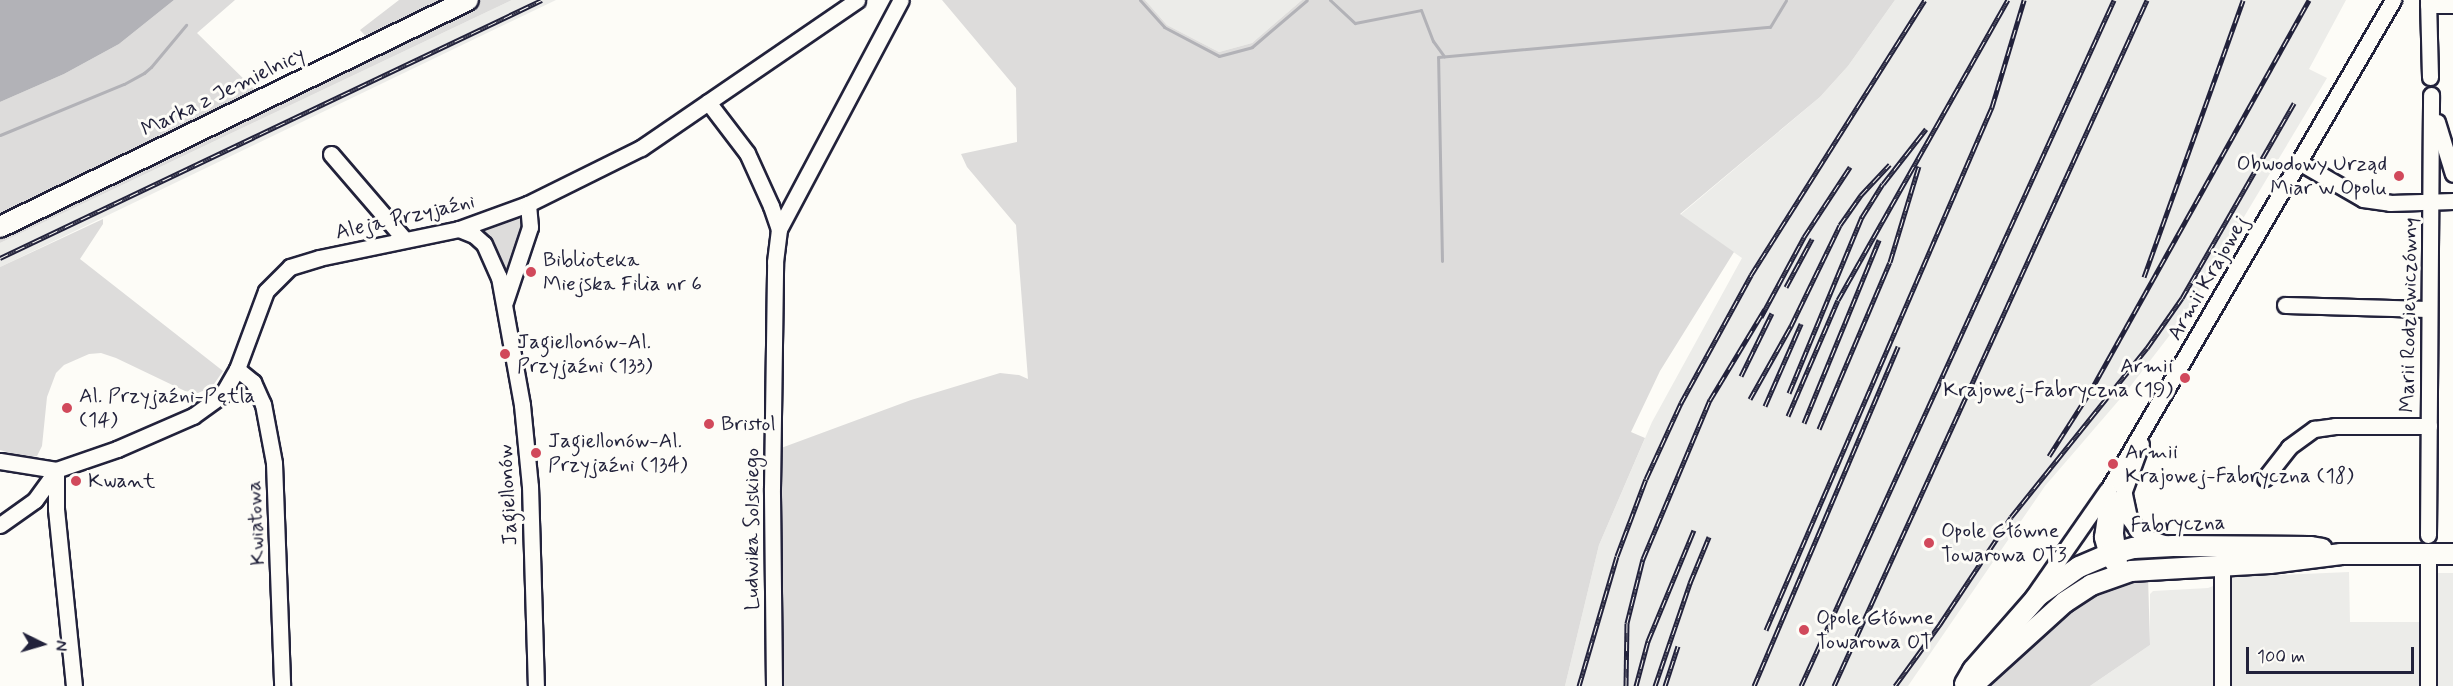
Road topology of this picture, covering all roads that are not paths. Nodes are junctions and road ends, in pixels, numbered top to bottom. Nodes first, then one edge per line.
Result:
1 (468, 0) edge
2 (857, 0) edge
3 (901, 0) edge
4 (2393, 0) edge
5 (2428, 2) edge
6 (2453, 5) edge
7 (2430, 77) dead end
8 (708, 102) junction
9 (331, 154) dead end
10 (2299, 162) junction
11 (2453, 174) edge
12 (2432, 200) junction
13 (2453, 201) edge
14 (528, 204) junction
15 (0, 227) edge
16 (459, 229) junction
17 (779, 229) junction
18 (404, 239) junction
19 (504, 303) junction
20 (2285, 305) dead end
21 (2429, 309) junction
22 (237, 369) junction
23 (2150, 421) junction
24 (2429, 426) junction
25 (0, 461) edge
26 (56, 470) junction
27 (2265, 478) dead end
28 (2109, 488) junction
29 (2124, 492) junction
30 (0, 525) edge
31 (2428, 544) junction
32 (2173, 546) junction
33 (2113, 553) junction
34 (2341, 554) junction
35 (2453, 554) edge
36 (2222, 566) junction
37 (2120, 574) junction
38 (2027, 607) junction
39 (74, 686) edge
40 (282, 686) edge
41 (536, 686) edge
42 (774, 686) edge
43 (1964, 686) edge
44 (1972, 686) edge
45 (2222, 686) edge
46 (2427, 686) edge

1 - 15 main road, Marka z Jemielnicy
2 - 8 street, Aleja Przyjaźni
3 - 17 street, Ludwika Solskiego
4 - 10 street, Armii Krajowej
5 - 6 street
5 - 7 street
8 - 14 street, Aleja Przyjaźni
8 - 17 street, Ludwika Solskiego
9 - 18 street
10 - 12 street
10 - 23 street, Armii Krajowej
11 - 12 street, Marii Rodziewiczówny
12 - 13 street
12 - 21 street, Marii Rodziewiczówny
14 - 16 street, Aleja Przyjaźni
14 - 19 street, Jagiellonów
16 - 18 street, Aleja Przyjaźni
16 - 19 street, Jagiellonów
17 - 42 street, Ludwika Solskiego
18 - 22 street, Aleja Przyjaźni
19 - 41 street, Jagiellonów
20 - 21 street
21 - 24 street, Marii Rodziewiczówny
22 - 26 street, Aleja Przyjaźni
22 - 40 street, Kwiatowa
23 - 28 street, Armii Krajowej
23 - 29 street, Armii Krajowej
24 - 27 street
24 - 31 street, Marii Rodziewiczówny
25 - 26 street, Aleja Przyjaźni
26 - 30 street
26 - 39 street
28 - 33 street, Armii Krajowej
28 - 38 street
29 - 32 street
29 - 33 street, Armii Krajowej
31 - 34 main road, Fabryczna
31 - 35 main road, Fabryczna
31 - 46 street, Marii Rodziewiczówny
32 - 33 main road, Fabryczna
32 - 34 main road, Fabryczna
33 - 37 street, Armii Krajowej
33 - 38 main road, Fabryczna
34 - 36 main road, Fabryczna
36 - 37 main road, Fabryczna
36 - 45 street
37 - 44 main road, Fabryczna
38 - 43 main road, Fabryczna

